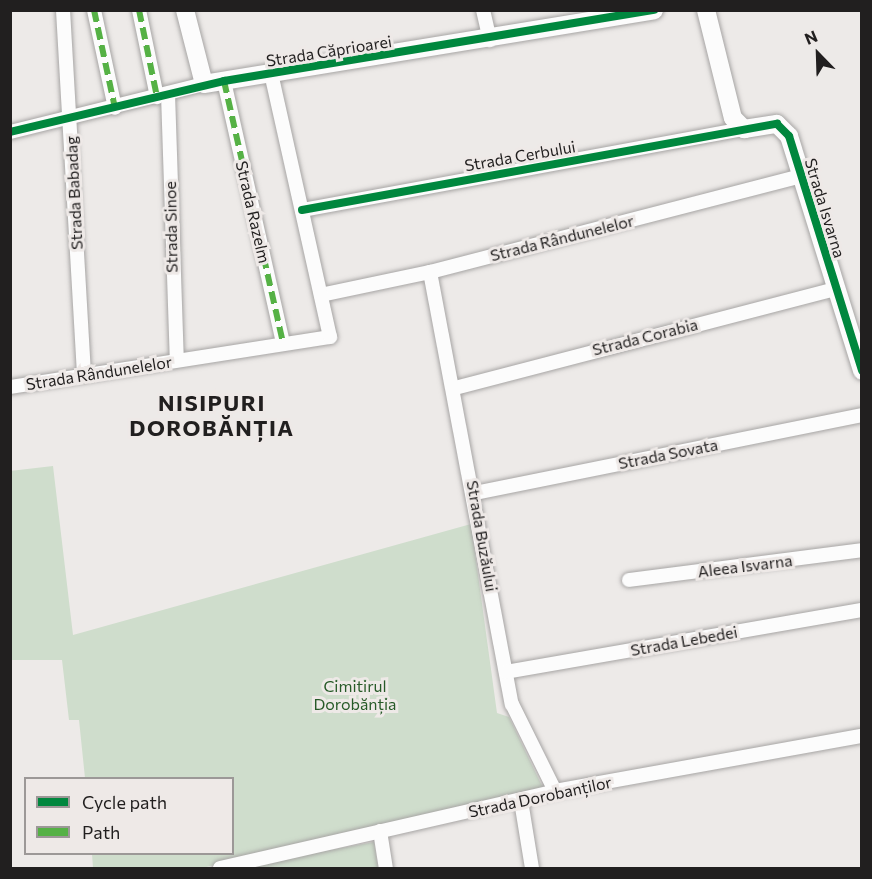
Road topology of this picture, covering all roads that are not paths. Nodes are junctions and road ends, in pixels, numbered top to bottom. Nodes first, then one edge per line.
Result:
1 (63, 10) edge
2 (94, 10) edge
3 (139, 10) edge
4 (185, 10) edge
5 (483, 10) edge
6 (654, 10) edge
7 (706, 10) edge
8 (490, 40) junction
9 (271, 73) junction
10 (224, 81) junction
11 (204, 84) junction
12 (162, 96) junction
13 (115, 108) junction
14 (70, 119) junction
15 (744, 129) junction
16 (10, 132) edge
17 (802, 177) junction
18 (302, 210) junction
19 (430, 272) junction
20 (836, 289) junction
21 (321, 295) junction
22 (284, 344) junction
23 (177, 360) junction
24 (861, 371) edge
25 (84, 375) junction
26 (10, 387) edge
27 (455, 388) junction
28 (861, 415) edge
29 (475, 493) junction
30 (861, 550) edge
31 (629, 580) dead end
32 (861, 610) edge
33 (506, 672) junction
34 (861, 736) edge
35 (555, 791) junction
36 (521, 801) junction
37 (380, 831) junction
38 (220, 868) edge
39 (386, 868) edge
40 (532, 868) edge

1 - 14 street, Strada Babadag
2 - 13 street
3 - 12 street, Strada Sinoe
4 - 11 street
5 - 8 street
6 - 8 street, Strada Căprioarei
7 - 15 street
8 - 9 street, Strada Căprioarei
9 - 10 street, Strada Căprioarei
9 - 18 street
10 - 11 street, Strada Căprioarei
10 - 22 street, Strada Razelm
11 - 12 street, Strada Căprioarei
12 - 13 street, Strada Căprioarei
12 - 23 street, Strada Sinoe
13 - 14 street, Strada Căprioarei
14 - 16 street, Strada Căprioarei
14 - 25 street, Strada Babadag
15 - 17 street, Strada Isvarna
15 - 18 street, Strada Cerbului
17 - 19 street, Strada Rândunelelor
17 - 20 street, Strada Isvarna
18 - 21 street
19 - 21 street, Strada Rândunelelor
19 - 27 street, Strada Buzăului
20 - 24 street, Strada Isvarna
20 - 27 street, Strada Corabia
21 - 22 street, Strada Rândunelelor
22 - 23 street, Strada Rândunelelor
23 - 25 street, Strada Rândunelelor
25 - 26 street, Strada Rândunelelor
27 - 29 street, Strada Buzăului
28 - 29 street, Strada Sovata
29 - 33 street, Strada Buzăului
30 - 31 street, Aleea Isvarna
32 - 33 street, Strada Lebedei
33 - 35 street, Strada Buzăului
34 - 35 street, Strada Dorobanților
35 - 36 street, Strada Dorobanților
36 - 37 street, Strada Dorobanților
36 - 40 street
37 - 38 street, Strada Dorobanților
37 - 39 street

